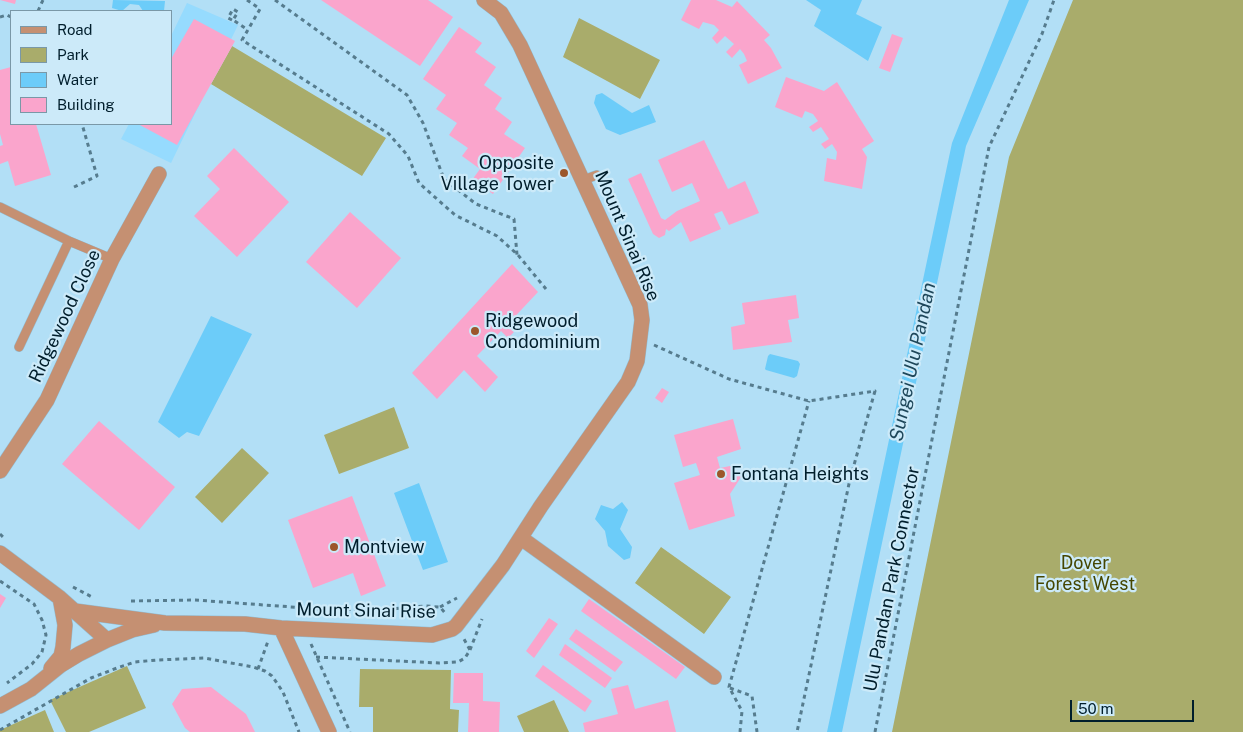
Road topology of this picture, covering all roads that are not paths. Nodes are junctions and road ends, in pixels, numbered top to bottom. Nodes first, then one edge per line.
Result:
1 (484, 0) edge
2 (159, 174) dead end
3 (0, 207) edge
4 (68, 241) junction
5 (112, 259) junction
6 (19, 347) dead end
7 (0, 471) edge
8 (521, 538) junction
9 (4, 546) edge
10 (60, 598) junction
11 (75, 611) junction
12 (165, 623) junction
13 (277, 627) junction
14 (107, 640) junction
15 (714, 677) dead end
16 (31, 689) junction
17 (0, 706) edge
18 (329, 732) edge

1 - 8 street, Mount Sinai Rise
2 - 5 street, Ridgewood Close
3 - 4 lane
4 - 5 lane
4 - 6 lane
5 - 7 street, Ridgewood Close
8 - 13 street, Mount Sinai Rise
8 - 15 street
9 - 10 street
10 - 11 street
10 - 16 street
11 - 12 street
11 - 14 street
12 - 13 street, Mount Sinai Rise
12 - 14 street
13 - 18 street
14 - 16 street
16 - 17 street

